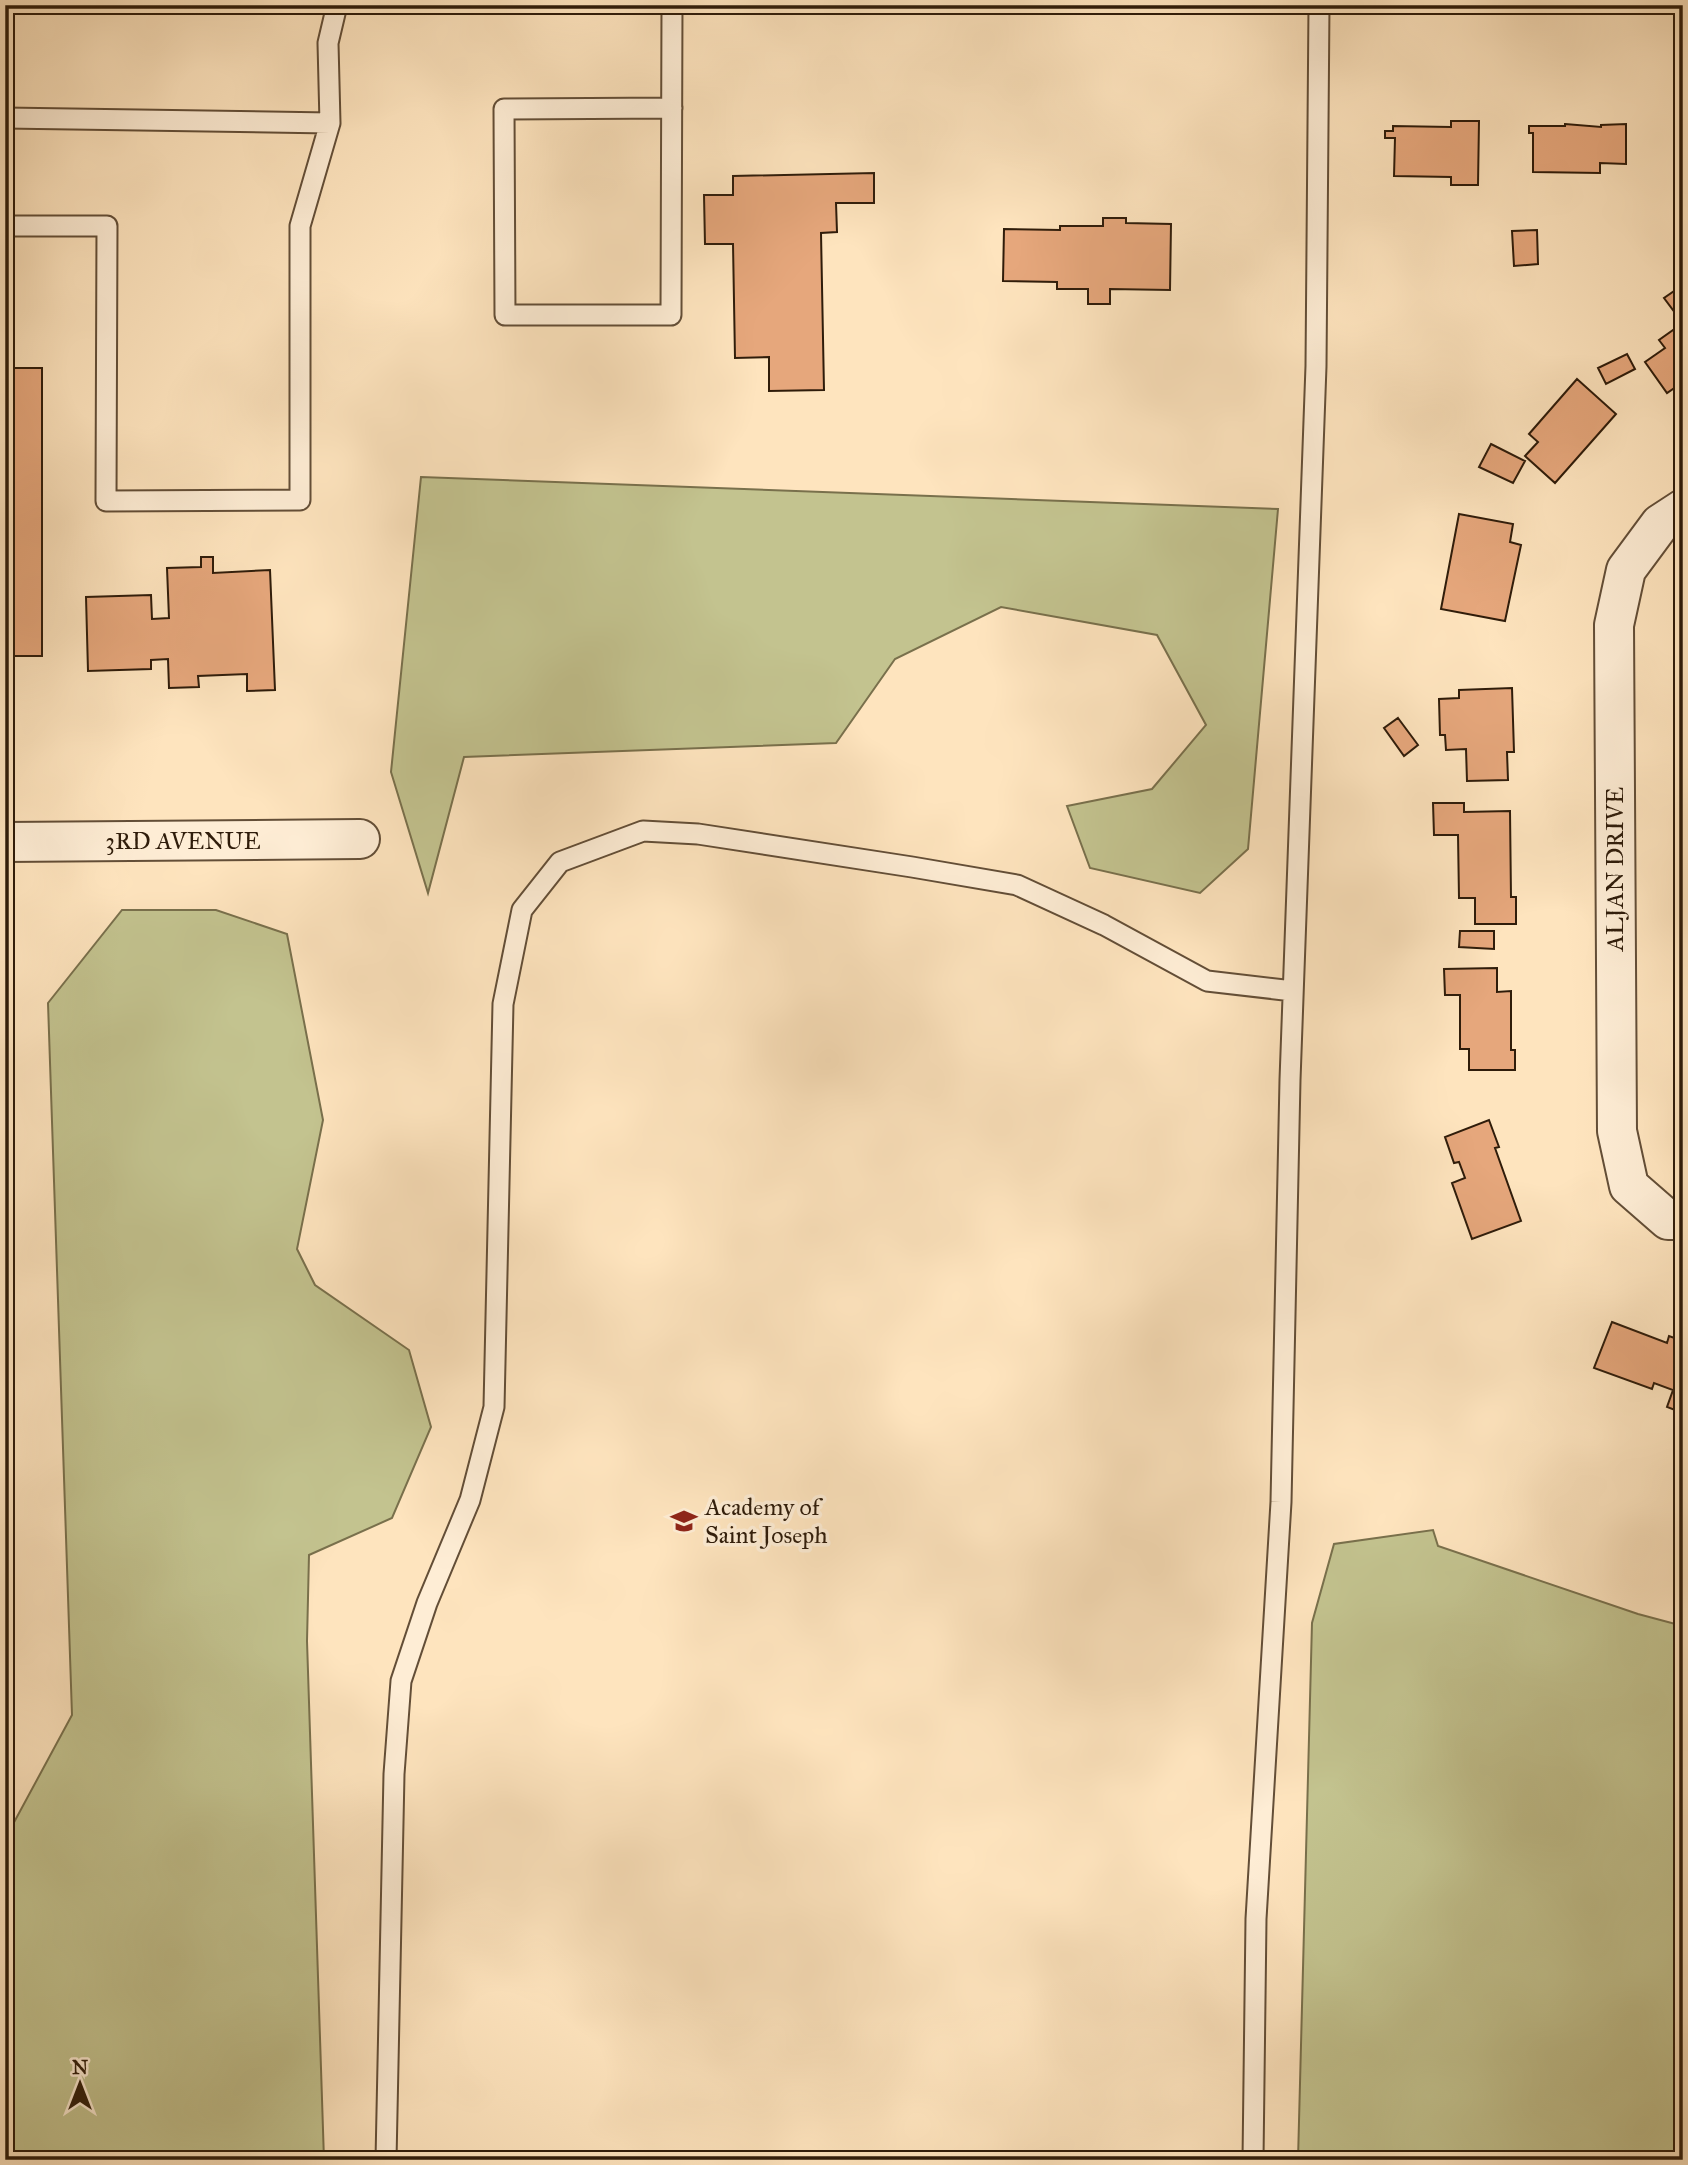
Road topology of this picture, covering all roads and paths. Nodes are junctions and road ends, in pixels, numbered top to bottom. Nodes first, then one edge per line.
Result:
1 (337, 5) edge
2 (671, 5) edge
3 (1319, 5) edge
4 (671, 108) junction
5 (5, 118) edge
6 (330, 123) junction
7 (5, 226) edge
8 (1683, 509) edge
9 (360, 839) dead end
10 (5, 842) edge
11 (1293, 991) junction
12 (1683, 1220) edge
13 (386, 2160) edge
14 (1253, 2160) edge

1 - 6 lane
2 - 4 lane
3 - 11 lane
4 - 4 lane
5 - 6 lane
6 - 7 lane
8 - 12 street, ALJAN DRIVE
9 - 10 street, 3RD AVENUE
11 - 13 lane
11 - 14 lane

